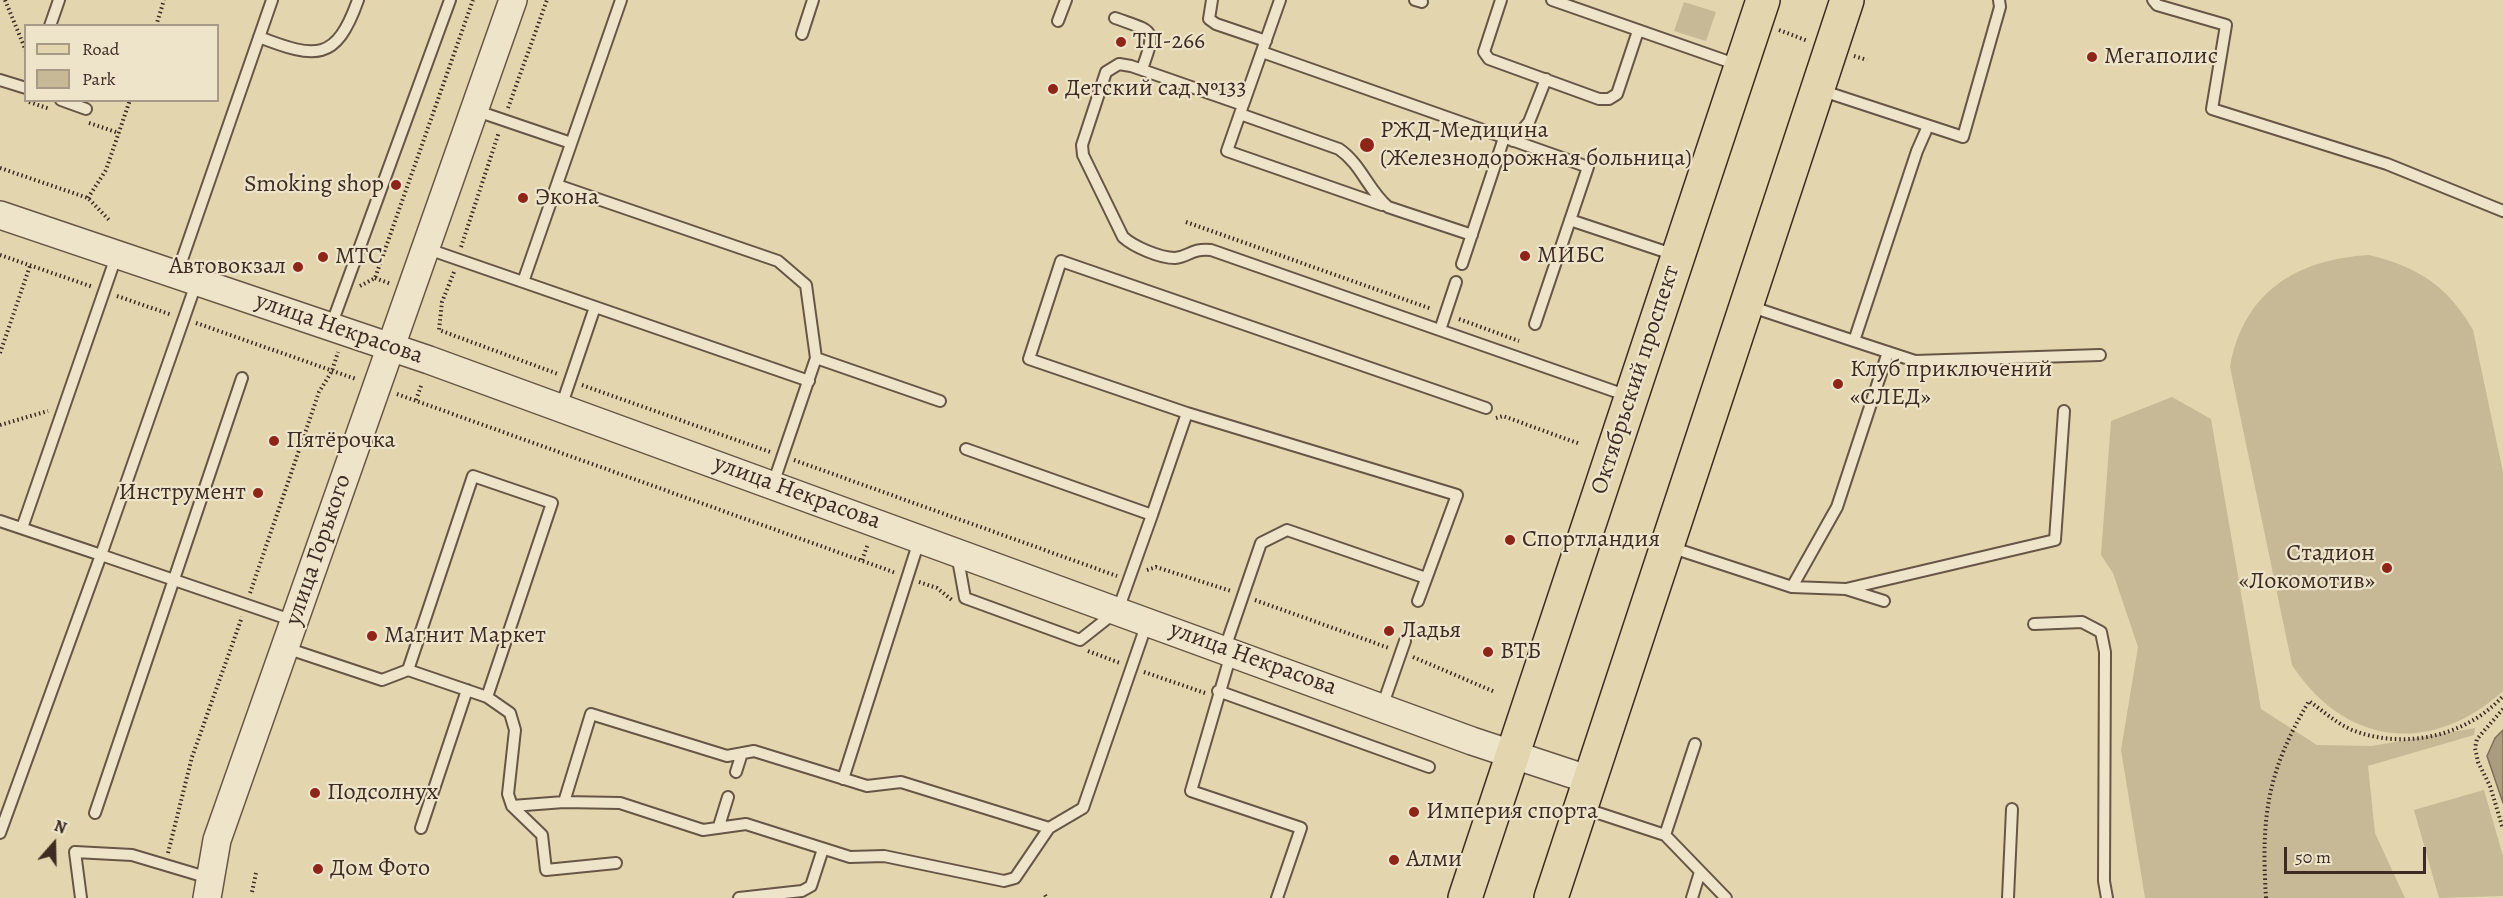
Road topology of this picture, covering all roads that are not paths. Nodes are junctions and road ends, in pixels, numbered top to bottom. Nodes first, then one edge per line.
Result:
1 (59, 0) edge
2 (272, 0) edge
3 (358, 0) edge
4 (450, 0) edge
5 (513, 0) edge
6 (621, 0) edge
7 (813, 0) edge
8 (1066, 0) edge
9 (1212, 0) edge
10 (1280, 0) edge
11 (1501, 0) edge
12 (1552, 0) edge
13 (1847, 0) edge
14 (1999, 0) edge
15 (2153, 0) edge
16 (1759, 11) edge
17 (1115, 18) dead end
18 (1058, 21) dead end
19 (51, 24) edge
20 (1638, 31) junction
21 (802, 34) dead end
22 (259, 37) junction
23 (1266, 41) junction
24 (1262, 52) junction
25 (1741, 66) junction
26 (1142, 69) junction
27 (1546, 79) junction
28 (0, 80) edge
29 (24, 87) edge
30 (1817, 89) junction
31 (67, 102) edge
32 (86, 109) dead end
33 (1242, 109) junction
34 (474, 110) junction
35 (1928, 126) junction
36 (1509, 139) junction
37 (571, 143) junction
38 (557, 185) junction
39 (1388, 207) junction
40 (2503, 211) edge
41 (0, 215) edge
42 (1570, 220) junction
43 (1472, 236) junction
44 (425, 248) junction
45 (117, 254) junction
46 (1677, 256) junction
47 (1462, 264) dead end
48 (187, 278) junction
49 (523, 282) junction
50 (1456, 282) dead end
51 (1746, 305) junction
52 (595, 307) junction
53 (1535, 324) dead end
54 (338, 328) junction
55 (1440, 330) junction
56 (1854, 341) junction
57 (390, 346) junction
58 (1888, 352) junction
59 (2100, 355) dead end
60 (816, 358) junction
61 (242, 378) dead end
62 (809, 381) junction
63 (1630, 397) junction
64 (940, 401) dead end
65 (561, 407) junction
66 (1486, 408) dead end
67 (2064, 411) dead end
68 (1187, 413) junction
69 (966, 449) dead end
70 (773, 484) junction
71 (1152, 515) junction
72 (0, 521) edge
73 (22, 528) junction
74 (920, 538) junction
75 (1667, 546) junction
76 (957, 551) junction
77 (101, 555) junction
78 (1426, 578) junction
79 (172, 579) junction
80 (1791, 587) junction
81 (1846, 589) junction
82 (1418, 601) dead end
83 (1884, 601) dead end
84 (1118, 610) junction
85 (1148, 620) junction
86 (294, 621) junction
87 (2034, 624) dead end
88 (1405, 640) dead end
89 (285, 648) junction
90 (1229, 650) junction
91 (408, 670) junction
92 (467, 690) junction
93 (1218, 692) junction
94 (487, 697) junction
95 (1382, 707) junction
96 (1695, 744) dead end
97 (742, 753) junction
98 (1511, 754) junction
99 (1429, 767) dead end
100 (735, 772) dead end
101 (843, 779) junction
102 (1586, 793) junction
103 (728, 797) dead end
104 (564, 802) junction
105 (513, 806) junction
106 (2012, 809) dead end
107 (95, 813) dead end
108 (719, 826) junction
109 (421, 828) dead end
110 (1049, 828) junction
111 (0, 833) edge
112 (1665, 835) junction
113 (823, 849) junction
114 (616, 863) dead end
115 (1700, 872) junction
116 (208, 888) edge
117 (81, 898) edge
118 (739, 898) edge
119 (1278, 898) edge
120 (1465, 898) edge
121 (1551, 898) edge
122 (1692, 898) edge
123 (1726, 898) edge
124 (2008, 898) edge
125 (2107, 898) edge

1 - 19 lane
2 - 22 lane
3 - 22 lane
4 - 54 lane
5 - 34 street, улица Горького
6 - 37 lane
7 - 21 lane
8 - 18 lane
9 - 23 lane
10 - 23 lane
11 - 27 lane
12 - 20 lane
13 - 30 main road
14 - 35 lane
15 - 40 lane
16 - 25 main road, Октябрьский проспект
17 - 26 lane
20 - 25 lane
20 - 27 lane
22 - 48 lane
23 - 24 lane
24 - 33 lane
24 - 36 lane
25 - 46 main road, Октябрьский проспект
26 - 33 lane
26 - 55 lane
27 - 36 lane
28 - 29 lane
30 - 35 lane
30 - 51 main road
31 - 32 lane
33 - 39 lane
33 - 39 lane
34 - 37 lane
34 - 44 street, улица Горького
35 - 56 lane
36 - 42 lane
36 - 43 lane
37 - 38 lane
38 - 49 lane
38 - 60 lane
39 - 43 lane
41 - 45 street, улица Некрасова
42 - 46 lane
42 - 53 lane
43 - 47 lane
44 - 49 lane
44 - 57 street, улица Горького
45 - 48 street, улица Некрасова
45 - 73 lane
46 - 63 main road, Октябрьский проспект
48 - 54 street, улица Некрасова
48 - 77 lane
49 - 52 lane
50 - 55 lane
51 - 56 lane
51 - 75 main road
52 - 62 lane
52 - 65 lane
54 - 57 street, улица Некрасова
55 - 63 lane
56 - 58 lane
57 - 65 street, улица Некрасова
57 - 86 street, улица Горького
58 - 59 lane
58 - 80 lane
60 - 62 lane
60 - 64 lane
61 - 79 lane
62 - 70 lane
63 - 98 main road, Октябрьский проспект
65 - 70 street, улица Некрасова
66 - 68 lane
67 - 81 lane
68 - 71 lane
68 - 78 lane
69 - 71 lane
70 - 74 street, улица Некрасова
71 - 84 lane
72 - 73 lane
73 - 77 lane
74 - 76 street, улица Некрасова
74 - 101 lane
75 - 80 lane
75 - 102 main road
76 - 84 street, улица Некрасова
76 - 84 lane
77 - 79 lane
77 - 111 lane
78 - 82 lane
78 - 90 lane
79 - 86 lane
79 - 107 lane
80 - 81 lane
81 - 83 lane
84 - 85 street, улица Некрасова
85 - 90 street, улица Некрасова
85 - 110 lane
86 - 89 street, улица Горького
87 - 125 lane
88 - 95 lane
89 - 91 lane
89 - 116 street, улица Горького
90 - 93 lane
90 - 95 street, улица Некрасова
91 - 92 lane
91 - 94 lane
92 - 94 lane
92 - 109 lane
93 - 99 lane
93 - 119 lane
94 - 105 lane
95 - 98 street, улица Некрасова
96 - 112 lane
97 - 100 lane
97 - 101 lane
97 - 104 lane
98 - 102 street, улица Некрасова
98 - 120 main road, Октябрьский проспект
101 - 110 lane
102 - 112 lane
102 - 121 main road
103 - 108 lane
104 - 105 lane
104 - 108 lane
105 - 114 lane
106 - 124 lane
108 - 113 lane
110 - 113 lane
112 - 115 lane
113 - 118 lane
115 - 122 lane
115 - 123 lane
116 - 117 lane

